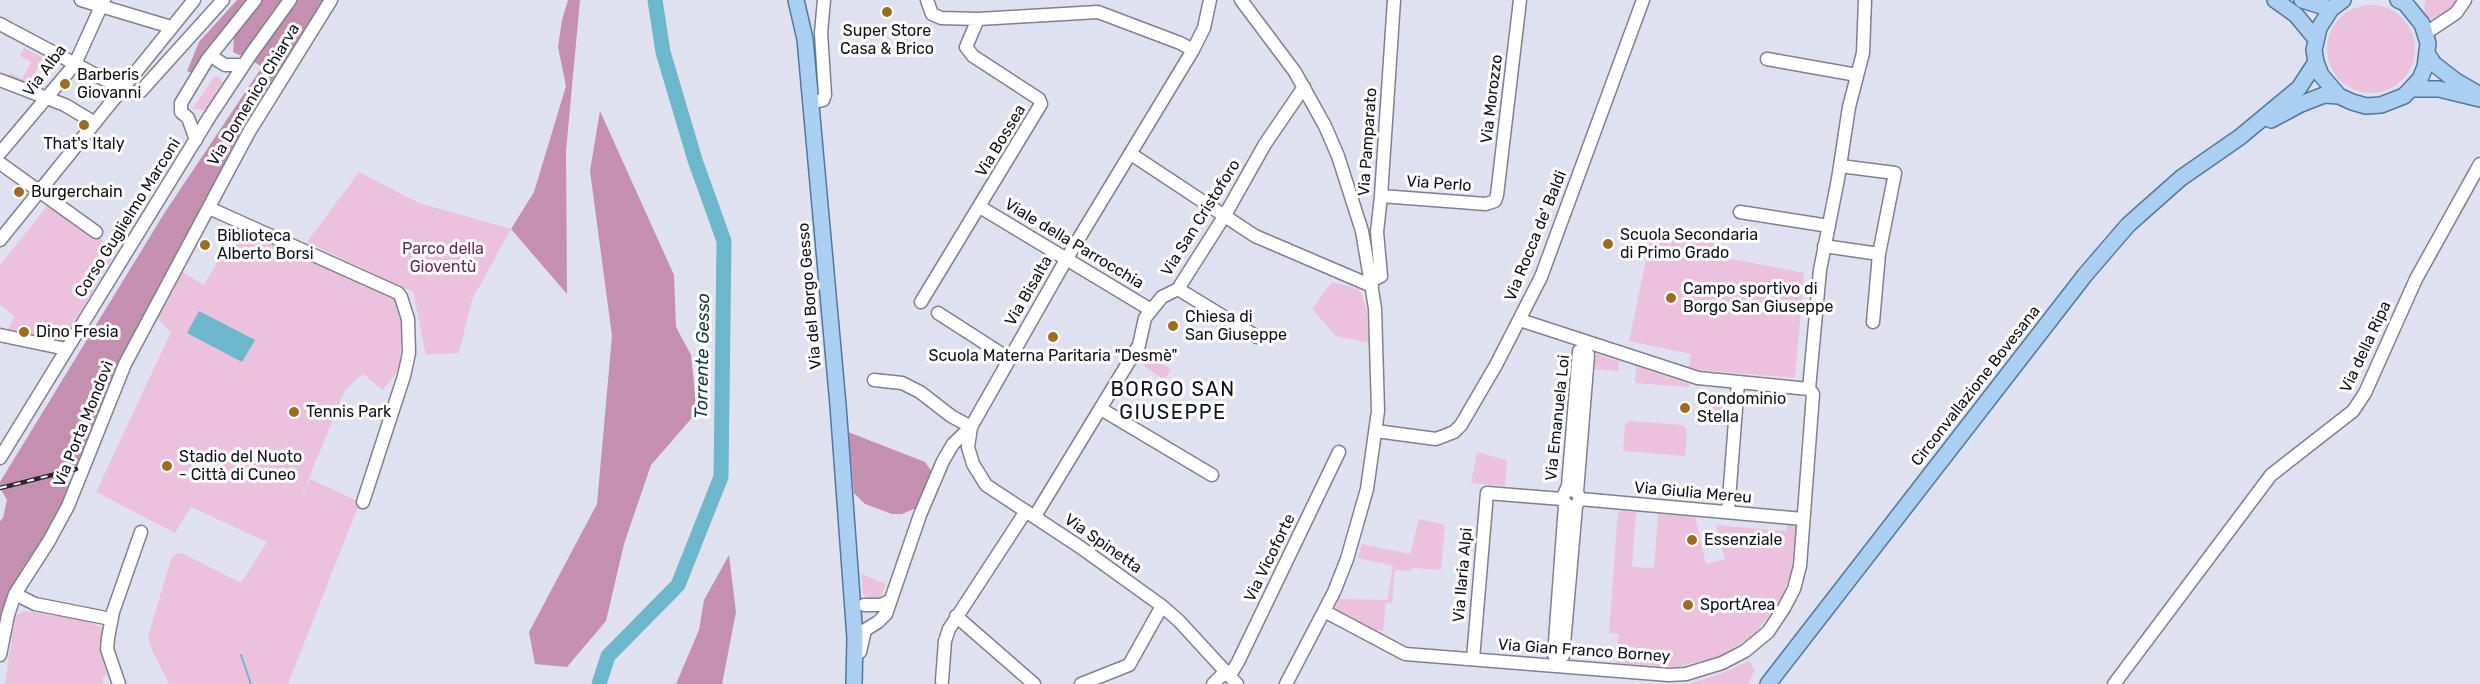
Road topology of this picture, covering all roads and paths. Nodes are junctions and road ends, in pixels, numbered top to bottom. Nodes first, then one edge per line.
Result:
1 (81, 0) edge
2 (194, 0) edge
3 (223, 0) edge
4 (255, 0) edge
5 (261, 0) edge
6 (290, 0) edge
7 (331, 0) edge
8 (797, 0) edge
9 (824, 0) edge
10 (927, 0) edge
11 (1241, 0) edge
12 (1394, 0) edge
13 (1520, 0) edge
14 (1643, 0) edge
15 (1865, 0) edge
16 (2276, 0) edge
17 (2302, 0) edge
18 (2398, 0) edge
19 (2420, 0) edge
20 (2465, 0) edge
21 (1208, 1) edge
22 (103, 3) edge
23 (2337, 5) edge
24 (2417, 16) junction
25 (978, 19) junction
26 (0, 24) edge
27 (171, 27) junction
28 (2426, 33) junction
29 (2315, 38) junction
30 (1193, 50) junction
31 (2428, 55) junction
32 (1767, 59) dead end
33 (2316, 62) junction
34 (221, 63) junction
35 (75, 64) junction
36 (243, 65) junction
37 (209, 71) dead end
38 (1857, 75) junction
39 (0, 80) edge
40 (232, 83) junction
41 (1304, 87) junction
42 (122, 89) junction
43 (2412, 89) junction
44 (2339, 96) junction
45 (2480, 97) edge
46 (46, 99) junction
47 (810, 104) junction
48 (210, 117) junction
49 (188, 118) junction
50 (95, 123) junction
51 (2240, 137) junction
52 (196, 140) junction
53 (0, 153) edge
54 (1131, 154) junction
55 (0, 163) edge
56 (2480, 164) edge
57 (1840, 166) junction
58 (39, 191) junction
59 (1381, 196) junction
60 (1495, 201) joint
61 (980, 207) junction
62 (209, 208) junction
63 (1740, 212) dead end
64 (1225, 215) junction
65 (4, 226) edge
66 (1828, 226) junction
67 (96, 232) dead end
68 (0, 240) edge
69 (1824, 246) junction
70 (1879, 254) junction
71 (1067, 258) junction
72 (1372, 283) junction
73 (1178, 289) junction
74 (921, 302) dead end
75 (1151, 310) junction
76 (938, 313) dead end
77 (1520, 320) junction
78 (1873, 322) dead end
79 (0, 335) edge
80 (1257, 337) dead end
81 (1585, 346) junction
82 (66, 349) junction
83 (1008, 358) junction
84 (874, 380) dead end
85 (1738, 383) junction
86 (1810, 383) junction
87 (1101, 410) junction
88 (970, 427) junction
89 (1376, 431) junction
90 (1339, 452) dead end
91 (0, 458) edge
92 (1212, 475) dead end
93 (1487, 492) joint
94 (1571, 499) junction
95 (363, 502) dead end
96 (1728, 512) junction
97 (1030, 513) junction
98 (1803, 519) junction
99 (141, 532) dead end
100 (15, 594) junction
101 (889, 601) junction
102 (1162, 606) junction
103 (859, 611) junction
104 (1324, 611) junction
105 (956, 616) junction
106 (111, 619) junction
107 (869, 627) junction
108 (0, 656) edge
109 (1473, 660) junction
110 (1558, 663) junction
111 (1227, 674) junction
112 (1108, 679) edge
113 (942, 681) dead end
114 (1286, 682) edge
115 (119, 684) edge
116 (855, 684) edge
117 (1034, 684) edge
118 (1081, 684) edge
119 (1213, 684) edge
120 (1237, 684) edge
121 (1768, 684) edge
122 (2114, 684) edge

1 - 22 street
2 - 27 street
3 - 42 street
4 - 49 street
5 - 34 street
6 - 36 street, Corso Guglielmo Marconi
7 - 62 street, Via Domenico Chiarva
8 - 47 main road, Via del Borgo Gesso
9 - 47 street
10 - 25 street
11 - 41 street
12 - 59 street, Via Pamparato
13 - 60 street, Via Morozzo
14 - 77 street, Via Rocca de' Baldi
15 - 38 street, Via Gian Franco Borney
16 - 29 main road
17 - 23 main road
18 - 24 main road
19 - 24 main road
20 - 28 street
21 - 30 street, Via Bisalta
22 - 27 street
22 - 35 street, Via Alba
23 - 29 main road
24 - 28 main road
25 - 30 street
25 - 61 street, Via Bossea
26 - 35 street
27 - 42 street
28 - 31 main road
29 - 33 main road
30 - 54 street, Via Bisalta
31 - 43 main road
31 - 45 main road
32 - 38 street
33 - 44 main road
33 - 51 main road, Circonvallazione Bovesana
34 - 36 street
34 - 37 street
34 - 40 street
35 - 42 street
35 - 46 street, Via Alba
36 - 40 street, Corso Guglielmo Marconi
38 - 57 street, Via Gian Franco Borney
39 - 46 street
40 - 48 street, Corso Guglielmo Marconi
41 - 64 street, Via San Cristoforo
41 - 72 street
42 - 50 street
43 - 44 main road
43 - 45 main road
44 - 51 main road, Circonvallazione Bovesana
46 - 50 street
46 - 53 street, Via Alba
47 - 103 main road, Via del Borgo Gesso
48 - 49 street
48 - 52 street, Corso Guglielmo Marconi
49 - 52 street
50 - 58 street
51 - 121 main road, Circonvallazione Bovesana
52 - 82 street, Corso Guglielmo Marconi
54 - 64 street
54 - 71 street, Via Bisalta
55 - 58 street
56 - 122 street, Via della Ripa
57 - 66 street, Via Gian Franco Borney
57 - 70 street
58 - 65 street
58 - 67 street
59 - 60 street, Via Perlo
59 - 72 street, Via Pamparato
61 - 71 street, Viale della Parrocchia
61 - 74 street, Via Bossea
62 - 95 street
62 - 100 street, Via Porta Mondovì
63 - 66 street
64 - 72 street
64 - 73 street, Via San Cristoforo
65 - 68 street
66 - 69 street, Via Gian Franco Borney
69 - 70 street
69 - 86 street, Via Gian Franco Borney
70 - 78 street
71 - 75 street, Viale della Parrocchia
71 - 83 street, Via Bisalta
72 - 89 street
73 - 75 street, Via San Cristoforo
73 - 80 street
75 - 87 street, Via San Cristoforo
76 - 83 street
77 - 81 street
77 - 89 street, Via Rocca de' Baldi
79 - 82 street
81 - 85 street
81 - 94 street, Via Emanuela Loi
82 - 91 street, Corso Guglielmo Marconi
83 - 88 street, Via Bisalta
84 - 88 street
85 - 86 street
85 - 96 street
86 - 98 street, Via Gian Franco Borney
87 - 92 street
87 - 97 street, Via San Cristoforo
88 - 97 street, Via Spinetta
88 - 101 street, Via Bisalta
89 - 104 street
90 - 111 street, Via Vicoforte
93 - 94 street, Via Giulia Mereu
93 - 109 street, Via Ilaria Alpi
94 - 96 street, Via Giulia Mereu
94 - 110 street, Via Emanuela Loi
96 - 98 street, Via Giulia Mereu
97 - 102 street, Via Spinetta
97 - 105 street, Via San Cristoforo
98 - 110 street, Via Gian Franco Borney
99 - 106 street
100 - 106 street
100 - 108 street, Via Porta Mondovì
101 - 103 street
101 - 107 street, Via Bisalta
102 - 111 street, Via Spinetta
102 - 112 street
103 - 107 street
103 - 116 main road, Via del Borgo Gesso
104 - 109 street, Via Gian Franco Borney
104 - 114 street
105 - 113 street, Via San Cristoforo
105 - 117 street
106 - 115 street
107 - 116 street, Via Bisalta
109 - 110 street, Via Gian Franco Borney
111 - 119 street, Via Vicoforte
111 - 120 street, Via Spinetta
112 - 118 street

